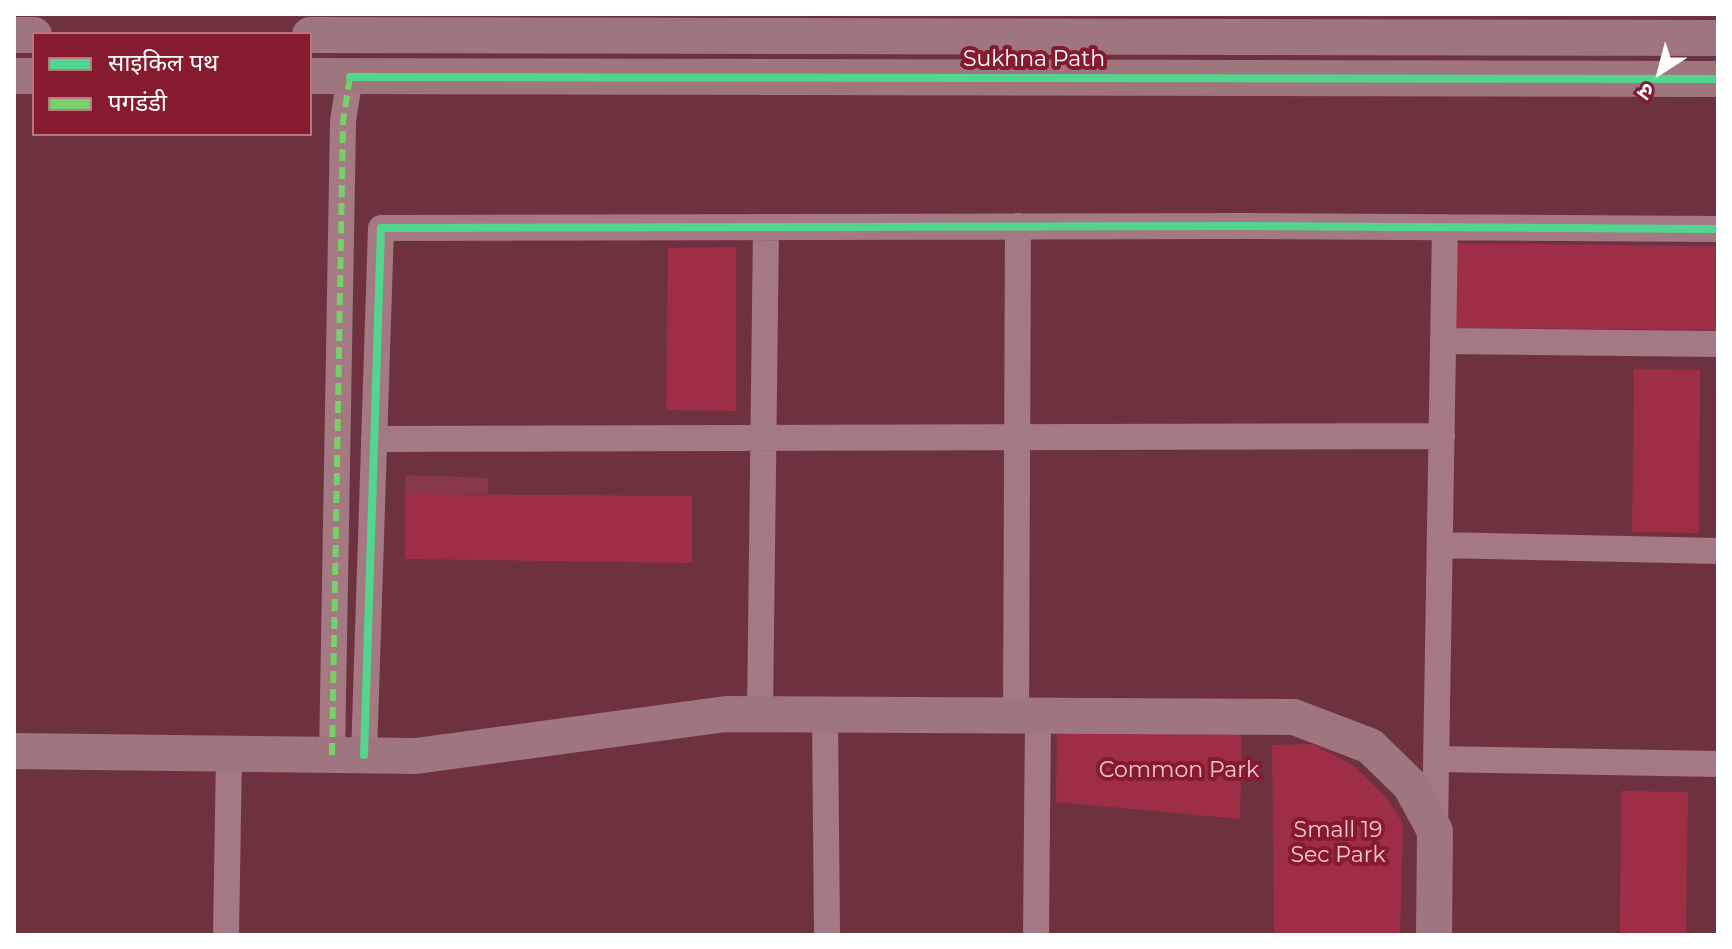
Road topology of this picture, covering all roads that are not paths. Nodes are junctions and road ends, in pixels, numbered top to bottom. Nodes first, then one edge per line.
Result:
1 (312, 35) edge
2 (1718, 38) edge
3 (312, 76) edge
4 (350, 77) junction
5 (1718, 79) edge
6 (1018, 226) junction
7 (766, 227) junction
8 (1445, 227) junction
9 (1718, 229) edge
10 (1443, 341) junction
11 (1718, 344) edge
12 (1442, 436) junction
13 (1017, 437) junction
14 (763, 438) junction
15 (374, 439) junction
16 (1440, 545) junction
17 (1718, 551) edge
18 (760, 714) junction
19 (825, 715) junction
20 (1027, 716) junction
21 (14, 751) edge
22 (229, 754) junction
23 (348, 755) junction
24 (1436, 759) junction
25 (1718, 764) edge
26 (1435, 831) junction
27 (226, 935) edge
28 (827, 935) edge
29 (1036, 935) edge
30 (1434, 935) edge

1 - 2 main road, Sukhna Path
3 - 4 main road, Sukhna Path
4 - 5 main road, Sukhna Path
4 - 23 street
6 - 7 street
6 - 8 street
6 - 13 street
7 - 14 street
7 - 15 street
8 - 9 street
8 - 10 street
10 - 11 street
10 - 12 street
12 - 13 street
12 - 16 street
13 - 14 street
13 - 20 street
14 - 15 street
14 - 18 street
15 - 23 street
16 - 17 street
16 - 24 street
18 - 19 main road
18 - 23 main road
19 - 20 main road
19 - 28 street
20 - 26 main road
20 - 29 street
21 - 22 main road
22 - 23 main road
22 - 27 street
24 - 25 street
24 - 26 street
26 - 30 main road

